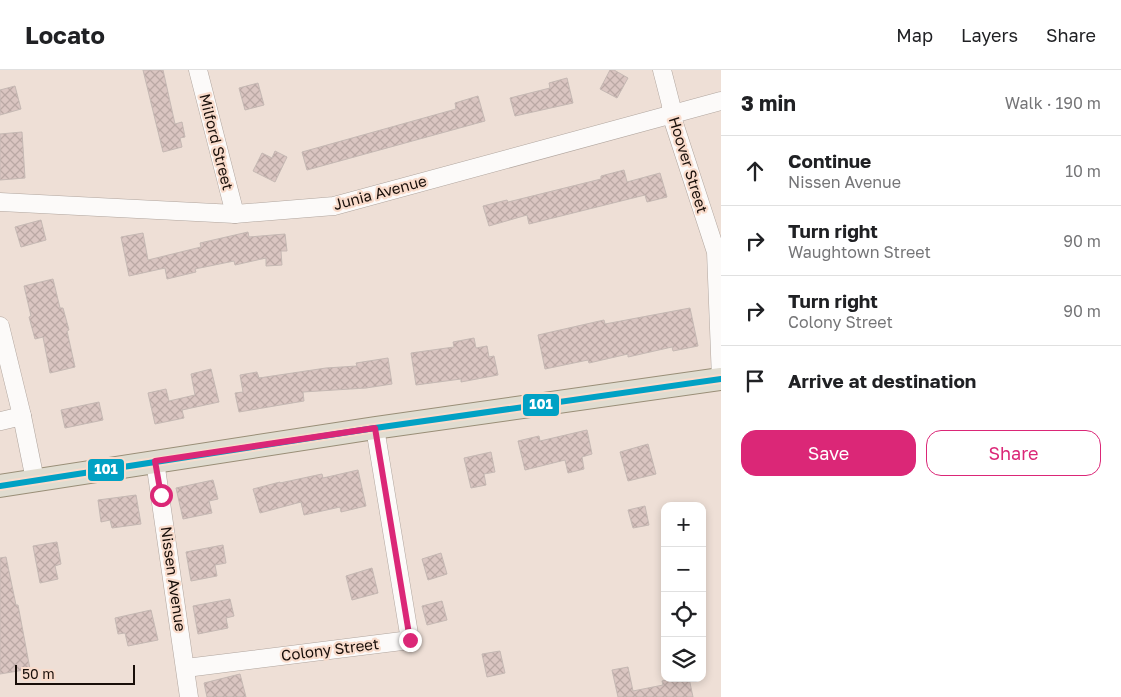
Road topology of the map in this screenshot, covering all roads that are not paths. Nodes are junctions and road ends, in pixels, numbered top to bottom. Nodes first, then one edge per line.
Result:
1 (198, 70) edge
2 (662, 70) edge
3 (721, 101) edge
4 (671, 114) junction
5 (0, 202) edge
6 (235, 214) junction
7 (0, 326) edge
8 (4, 362) edge
9 (721, 379) edge
10 (22, 416) junction
11 (0, 424) edge
12 (375, 428) junction
13 (155, 461) junction
14 (36, 480) junction
15 (0, 486) edge
16 (186, 668) junction
17 (189, 697) edge

1 - 6 street, Milford Street
2 - 4 street, Hoover Street
3 - 4 street, Junia Avenue
4 - 6 street, Junia Avenue
4 - 9 street, Hoover Street
5 - 6 street, Junia Avenue
7 - 8 street
8 - 10 street
9 - 12 main road
10 - 11 street
10 - 14 street
12 - 13 main road
12 - 16 street, Colony Street
13 - 14 main road
13 - 16 street, Nissen Avenue
14 - 15 main road
16 - 17 street, Nissen Avenue

